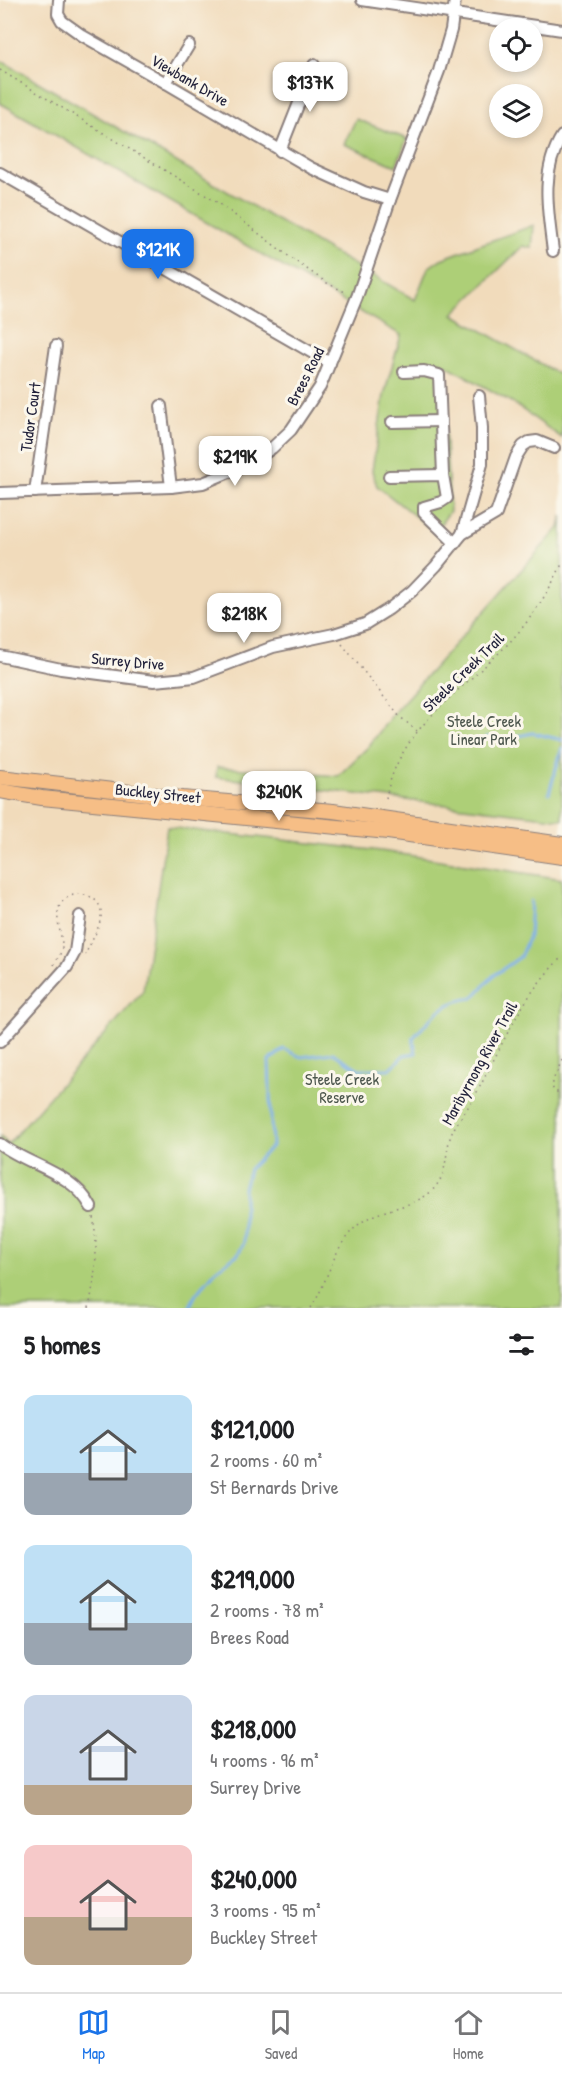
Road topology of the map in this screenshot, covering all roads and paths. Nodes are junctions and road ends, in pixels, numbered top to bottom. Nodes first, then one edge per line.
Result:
1 (58, 0) edge
2 (362, 0) edge
3 (449, 0) edge
4 (455, 0) edge
5 (450, 13) junction
6 (562, 30) edge
7 (189, 45) dead end
8 (314, 65) dead end
9 (0, 70) edge
10 (166, 82) junction
11 (562, 136) edge
12 (280, 151) junction
13 (0, 173) edge
14 (390, 200) junction
15 (553, 251) dead end
16 (357, 297) junction
17 (56, 346) dead end
18 (330, 363) junction
19 (404, 372) dead end
20 (479, 396) dead end
21 (161, 406) dead end
22 (441, 421) junction
23 (392, 422) dead end
24 (554, 448) dead end
25 (444, 475) junction
26 (389, 476) dead end
27 (171, 487) junction
28 (35, 492) junction
29 (0, 494) edge
30 (462, 534) junction
31 (455, 543) junction
32 (562, 564) edge
33 (334, 634) junction
34 (0, 656) edge
35 (417, 731) junction
36 (0, 777) edge
37 (0, 791) edge
38 (386, 798) dead end
39 (562, 844) edge
40 (562, 857) edge
41 (80, 916) dead end
42 (562, 957) edge
43 (0, 1042) edge
44 (562, 1060) edge
45 (562, 1092) edge
46 (0, 1144) edge
47 (91, 1207) joint
48 (89, 1308) edge
49 (311, 1308) edge

1 - 10 street, Viewbank Drive
2 - 5 street
3 - 5 street, Brees Road
4 - 5 street, Brees Road
5 - 6 street
5 - 14 street, Brees Road
7 - 10 street
8 - 12 street
9 - 16 path
10 - 12 street, Viewbank Drive
11 - 15 street
12 - 14 street, Viewbank Drive
13 - 18 street
14 - 16 street, Brees Road
16 - 18 street, Brees Road
17 - 28 street, Tudor Court
18 - 27 street, Brees Road
19 - 22 street
20 - 30 street
21 - 27 street
22 - 23 street
22 - 25 street
24 - 30 street
25 - 26 street
25 - 31 street
27 - 28 street, Brees Road
28 - 29 street, Brees Road
30 - 31 street, Surrey Drive
31 - 33 street, Surrey Drive
32 - 35 path, Steele Creek Trail
33 - 34 street, Surrey Drive
33 - 35 path
35 - 38 path, Steele Creek Trail
36 - 39 main road, Buckley Street
37 - 40 main road, Buckley Street
41 - 43 street
42 - 49 path, Maribyrnong River Trail
44 - 45 path
46 - 47 street
47 - 48 path

